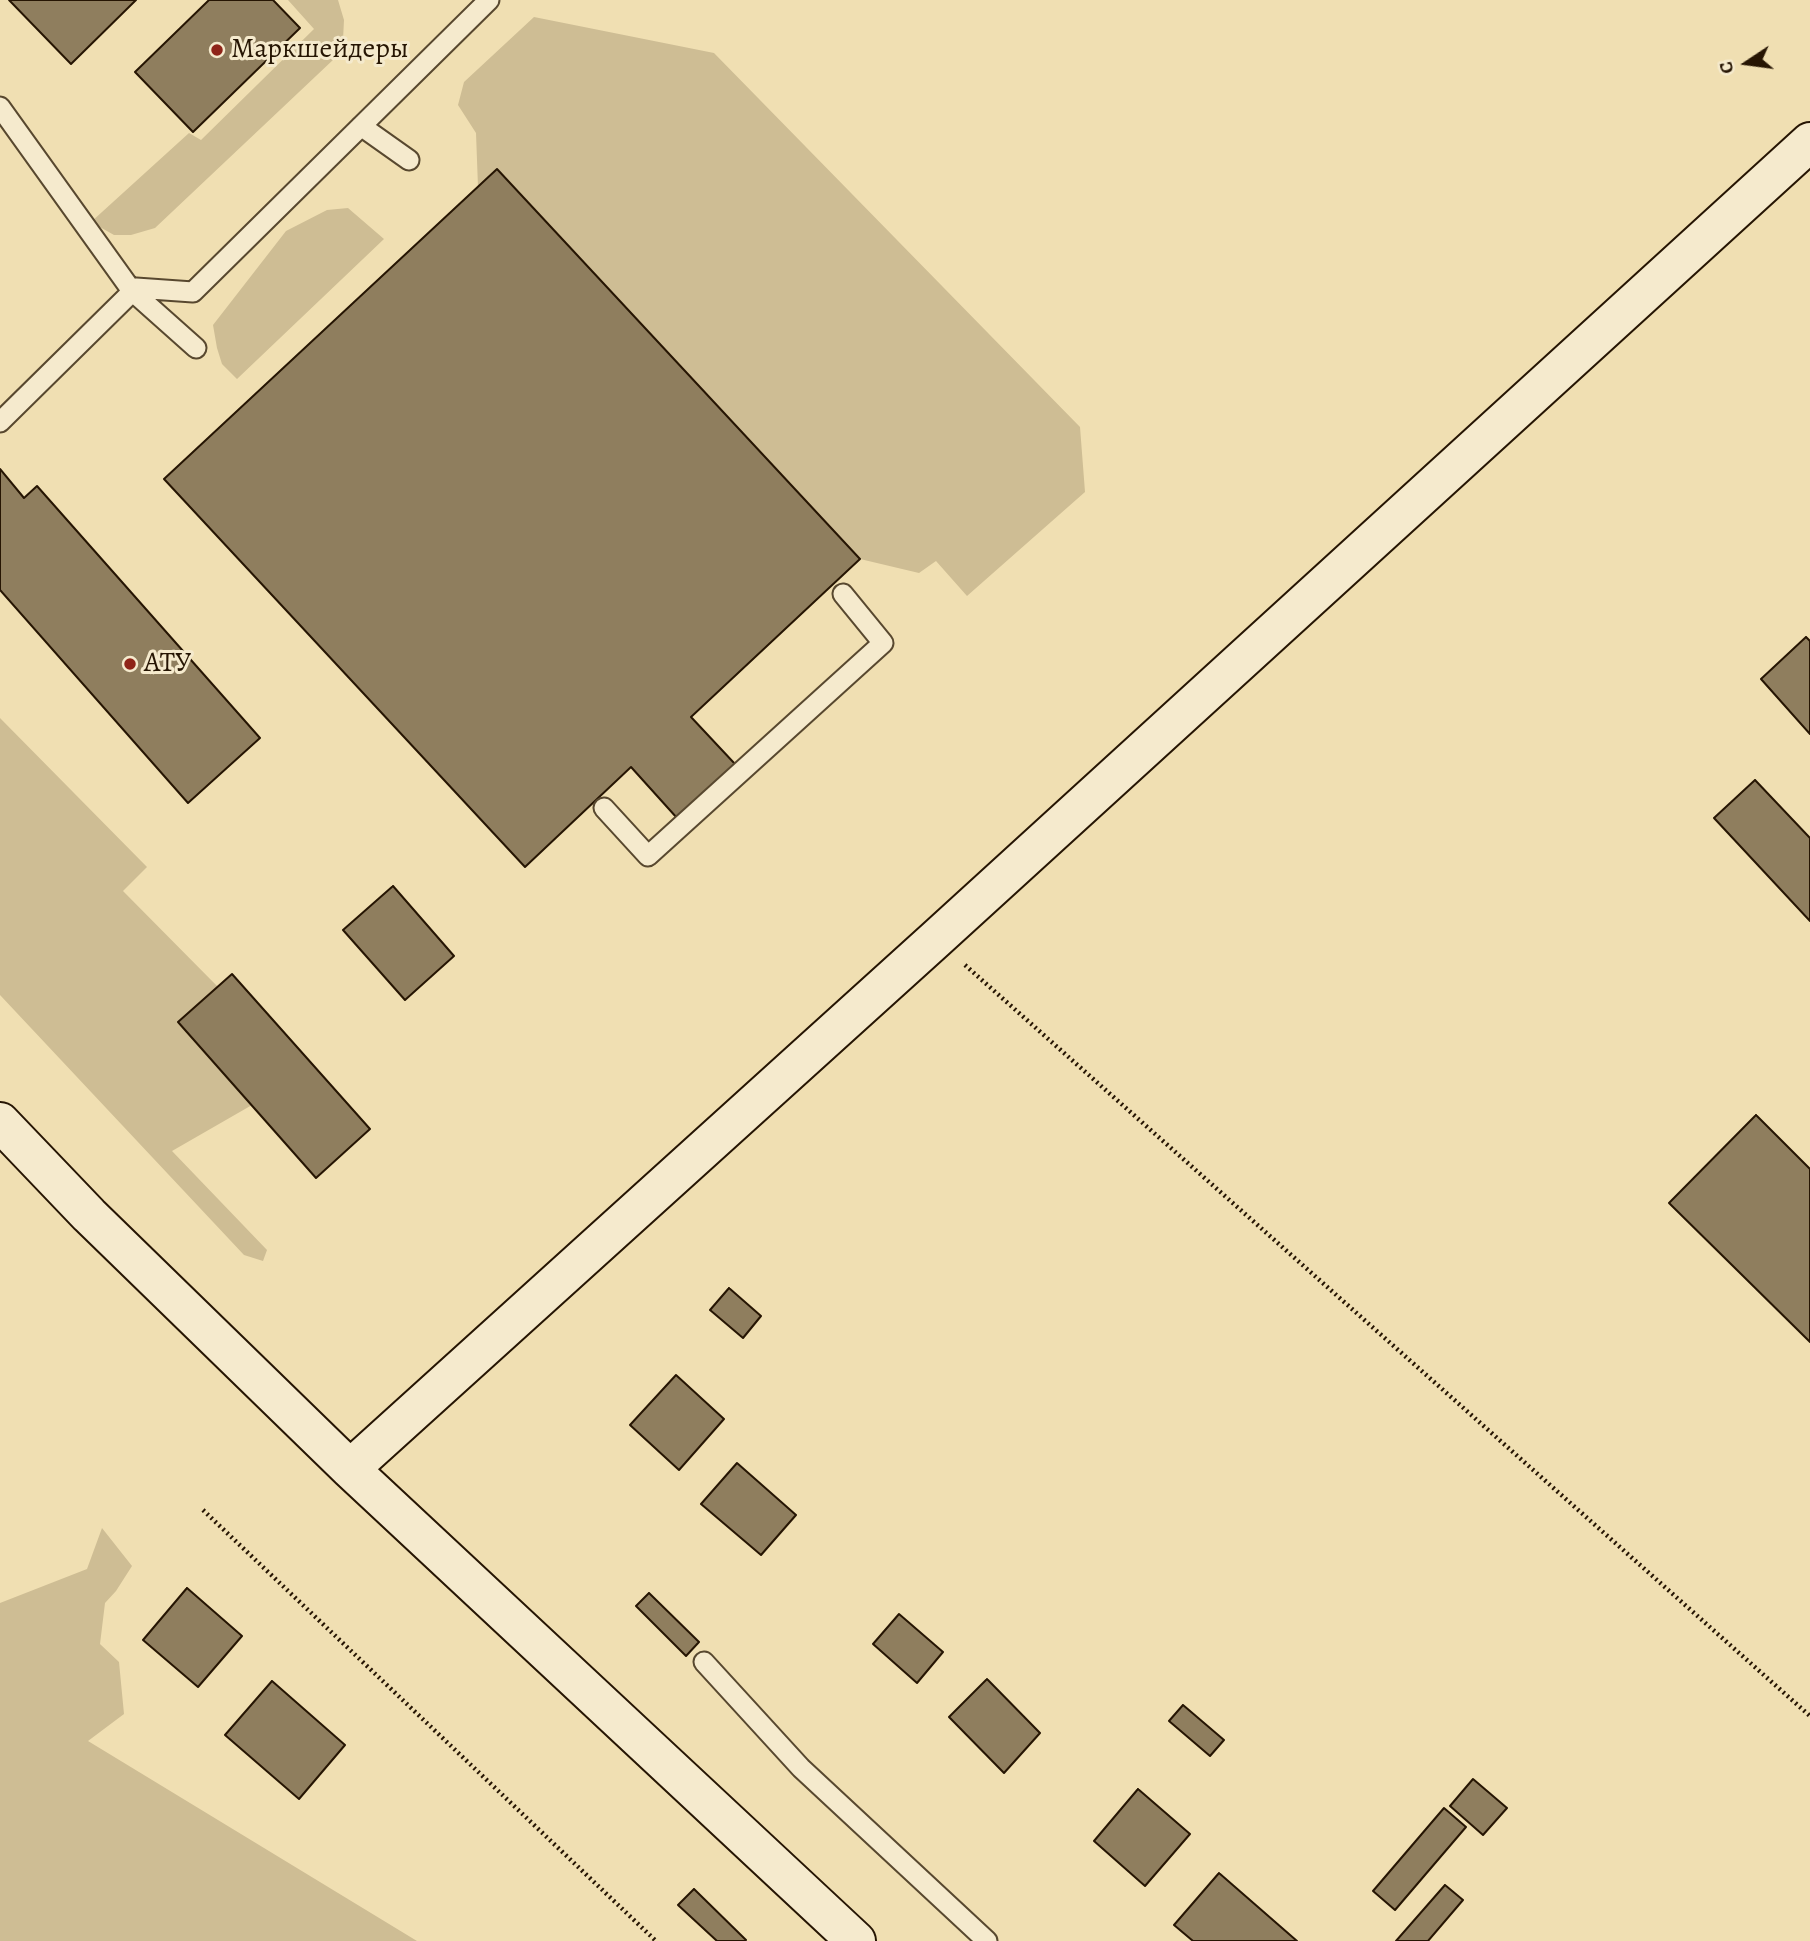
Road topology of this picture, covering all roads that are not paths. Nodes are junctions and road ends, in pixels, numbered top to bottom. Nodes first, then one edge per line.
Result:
1 (489, 0) edge
2 (0, 107) edge
3 (361, 126) junction
4 (1810, 142) edge
5 (409, 160) dead end
6 (132, 291) junction
7 (196, 348) dead end
8 (0, 422) edge
9 (843, 594) dead end
10 (604, 808) dead end
11 (0, 1122) edge
12 (350, 1469) junction
13 (704, 1662) dead end
14 (856, 1941) edge
15 (986, 1941) edge

1 - 3 lane
2 - 6 lane
3 - 5 lane
3 - 6 lane
4 - 12 street
6 - 7 lane
6 - 8 lane
9 - 10 lane
11 - 12 street
12 - 14 street
13 - 15 lane

